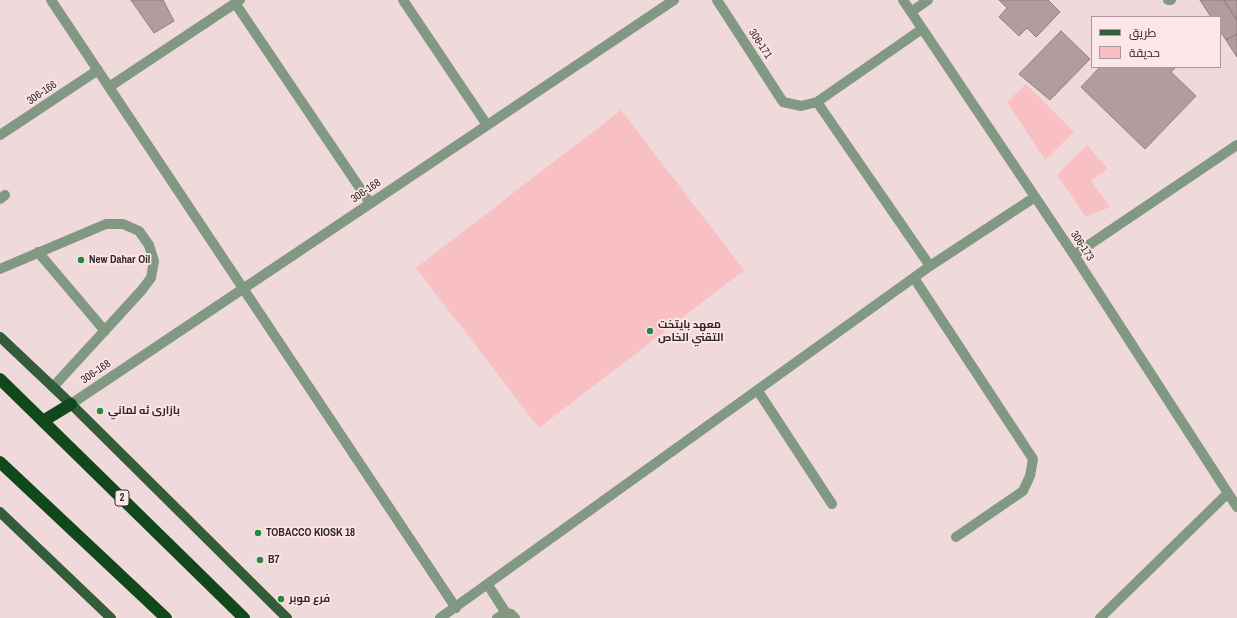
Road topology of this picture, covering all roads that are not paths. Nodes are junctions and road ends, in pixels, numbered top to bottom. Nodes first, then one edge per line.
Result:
1 (51, 0) edge
2 (403, 0) edge
3 (674, 0) edge
4 (717, 0) edge
5 (903, 0) edge
6 (928, 0) edge
7 (238, 2) edge
8 (911, 12) junction
9 (922, 29) junction
10 (98, 70) junction
11 (109, 87) junction
12 (817, 102) junction
13 (487, 125) junction
14 (0, 135) edge
15 (1237, 145) edge
16 (1035, 197) junction
17 (370, 203) junction
18 (38, 252) junction
19 (1074, 255) junction
20 (930, 266) junction
21 (0, 269) edge
22 (914, 278) junction
23 (243, 288) junction
24 (105, 331) junction
25 (0, 337) edge
26 (0, 379) edge
27 (53, 387) junction
28 (758, 391) junction
29 (71, 404) junction
30 (43, 421) junction
31 (0, 462) edge
32 (1228, 493) junction
33 (832, 504) dead end
34 (1237, 507) edge
35 (0, 512) edge
36 (956, 537) dead end
37 (488, 585) junction
38 (456, 608) junction
39 (506, 616) edge
40 (111, 618) edge
41 (166, 618) edge
42 (244, 618) edge
43 (287, 618) edge
44 (440, 618) edge
45 (1100, 618) edge

1 - 10 street
2 - 13 street
3 - 13 street, 306-168
4 - 12 street, 306-171
5 - 8 street, 306-173
6 - 8 street
7 - 11 street
7 - 17 street
8 - 9 street, 306-173
9 - 12 street
9 - 16 street, 306-173
10 - 11 street
10 - 14 street, 306-166
11 - 23 street
12 - 20 street
13 - 17 street, 306-168
15 - 19 street
16 - 19 street, 306-173
16 - 20 street
17 - 23 street, 306-168
18 - 21 street
18 - 24 street
18 - 24 street
19 - 32 street, 306-173
20 - 22 street
22 - 28 street
22 - 36 street
23 - 29 street, 306-168
23 - 38 street
24 - 27 street
25 - 27 main road
26 - 30 highway, 2
27 - 29 main road
28 - 33 street
28 - 37 street
29 - 30 highway
29 - 43 main road
30 - 42 highway, 2
31 - 41 highway
32 - 34 street, 306-173
32 - 45 street
35 - 40 main road
37 - 38 street
37 - 39 street
38 - 44 street

